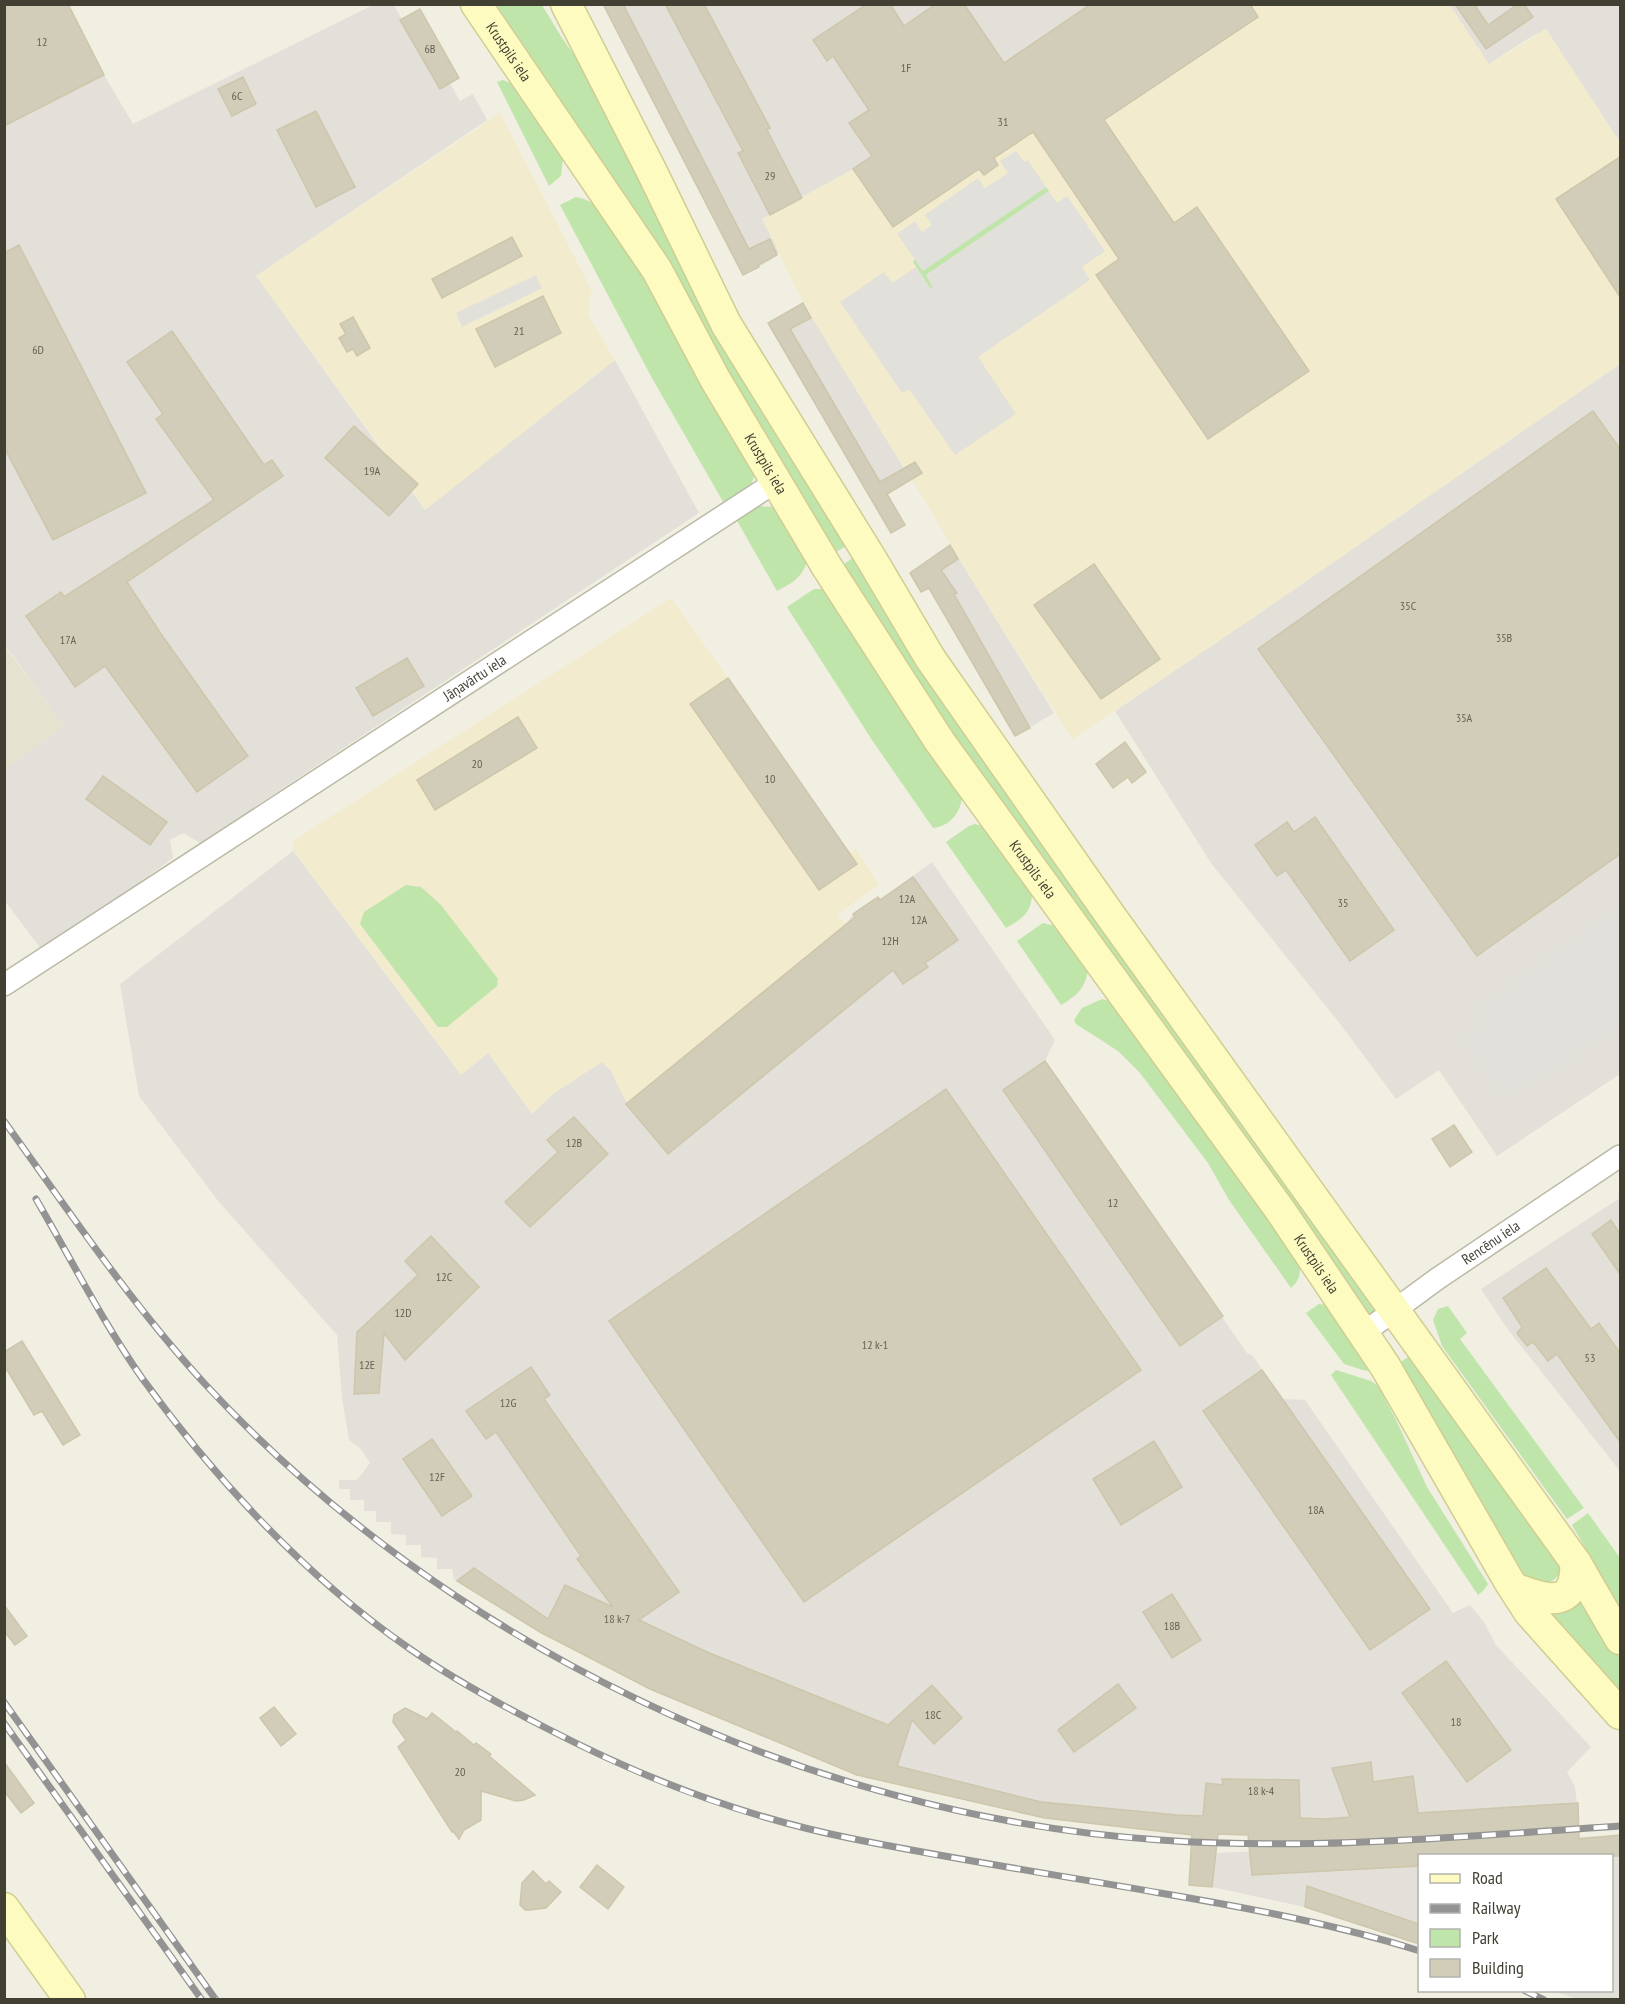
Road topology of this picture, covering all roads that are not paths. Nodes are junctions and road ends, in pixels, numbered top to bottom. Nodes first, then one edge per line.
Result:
1 (476, 4) edge
2 (552, 4) edge
3 (566, 4) edge
4 (593, 58) junction
5 (777, 481) junction
6 (4, 985) edge
7 (1620, 1156) edge
8 (1394, 1309) junction
9 (1362, 1334) junction
10 (1576, 1563) junction
11 (1514, 1588) junction
12 (1620, 1640) edge
13 (1620, 1714) edge
14 (4, 1908) edge
15 (70, 2000) edge

1 - 5 main road, Krustpils iela
2 - 4 main road
3 - 4 main road
4 - 8 main road
5 - 6 street, Jāņavārtu iela
5 - 9 main road, Krustpils iela
7 - 8 street, Rencēnu iela
8 - 9 street, Rencēnu iela
8 - 10 main road
9 - 11 main road, Krustpils iela
10 - 11 main road
10 - 12 main road
11 - 13 main road, Krustpils iela
14 - 15 main road

